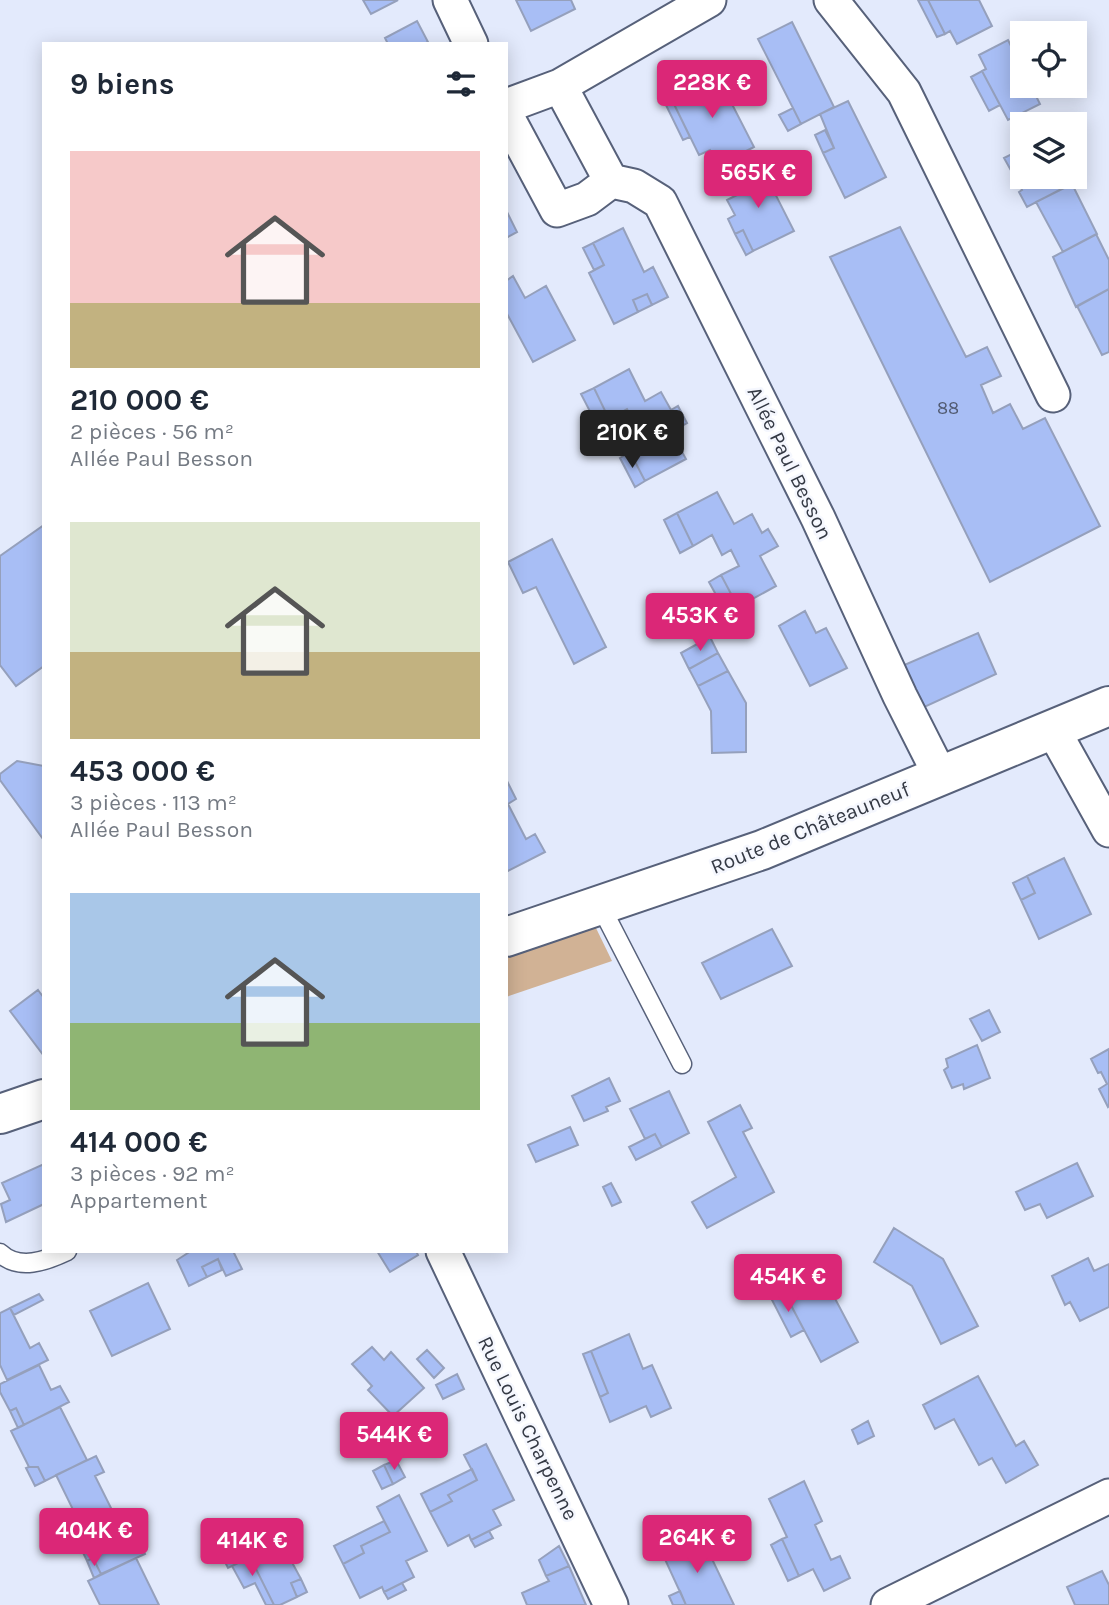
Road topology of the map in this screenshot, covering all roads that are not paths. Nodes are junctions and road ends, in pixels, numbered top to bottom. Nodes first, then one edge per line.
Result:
1 (450, 0) edge
2 (709, 0) edge
3 (831, 0) edge
4 (470, 42) edge
5 (560, 86) junction
6 (508, 105) edge
7 (508, 119) edge
8 (611, 181) junction
9 (1053, 395) dead end
10 (1109, 706) edge
11 (1052, 728) junction
12 (940, 775) junction
13 (1109, 830) edge
14 (600, 905) junction
15 (508, 936) edge
16 (682, 1064) dead end
17 (42, 1100) edge
18 (0, 1114) edge
19 (0, 1253) edge
20 (63, 1253) edge
21 (444, 1253) edge
22 (1109, 1496) edge
23 (611, 1605) edge
24 (888, 1605) edge

1 - 4 street
2 - 5 street
3 - 9 street
5 - 6 street
5 - 8 street
7 - 8 street
8 - 12 street, Allée Paul Besson
10 - 11 main road, Route de Châteauneuf
11 - 12 main road, Route de Châteauneuf
11 - 13 street
12 - 14 main road, Route de Châteauneuf
14 - 15 main road, Route de Châteauneuf
14 - 16 lane
17 - 18 main road
19 - 20 lane
21 - 23 street, Rue Louis Charpenne
22 - 24 street

